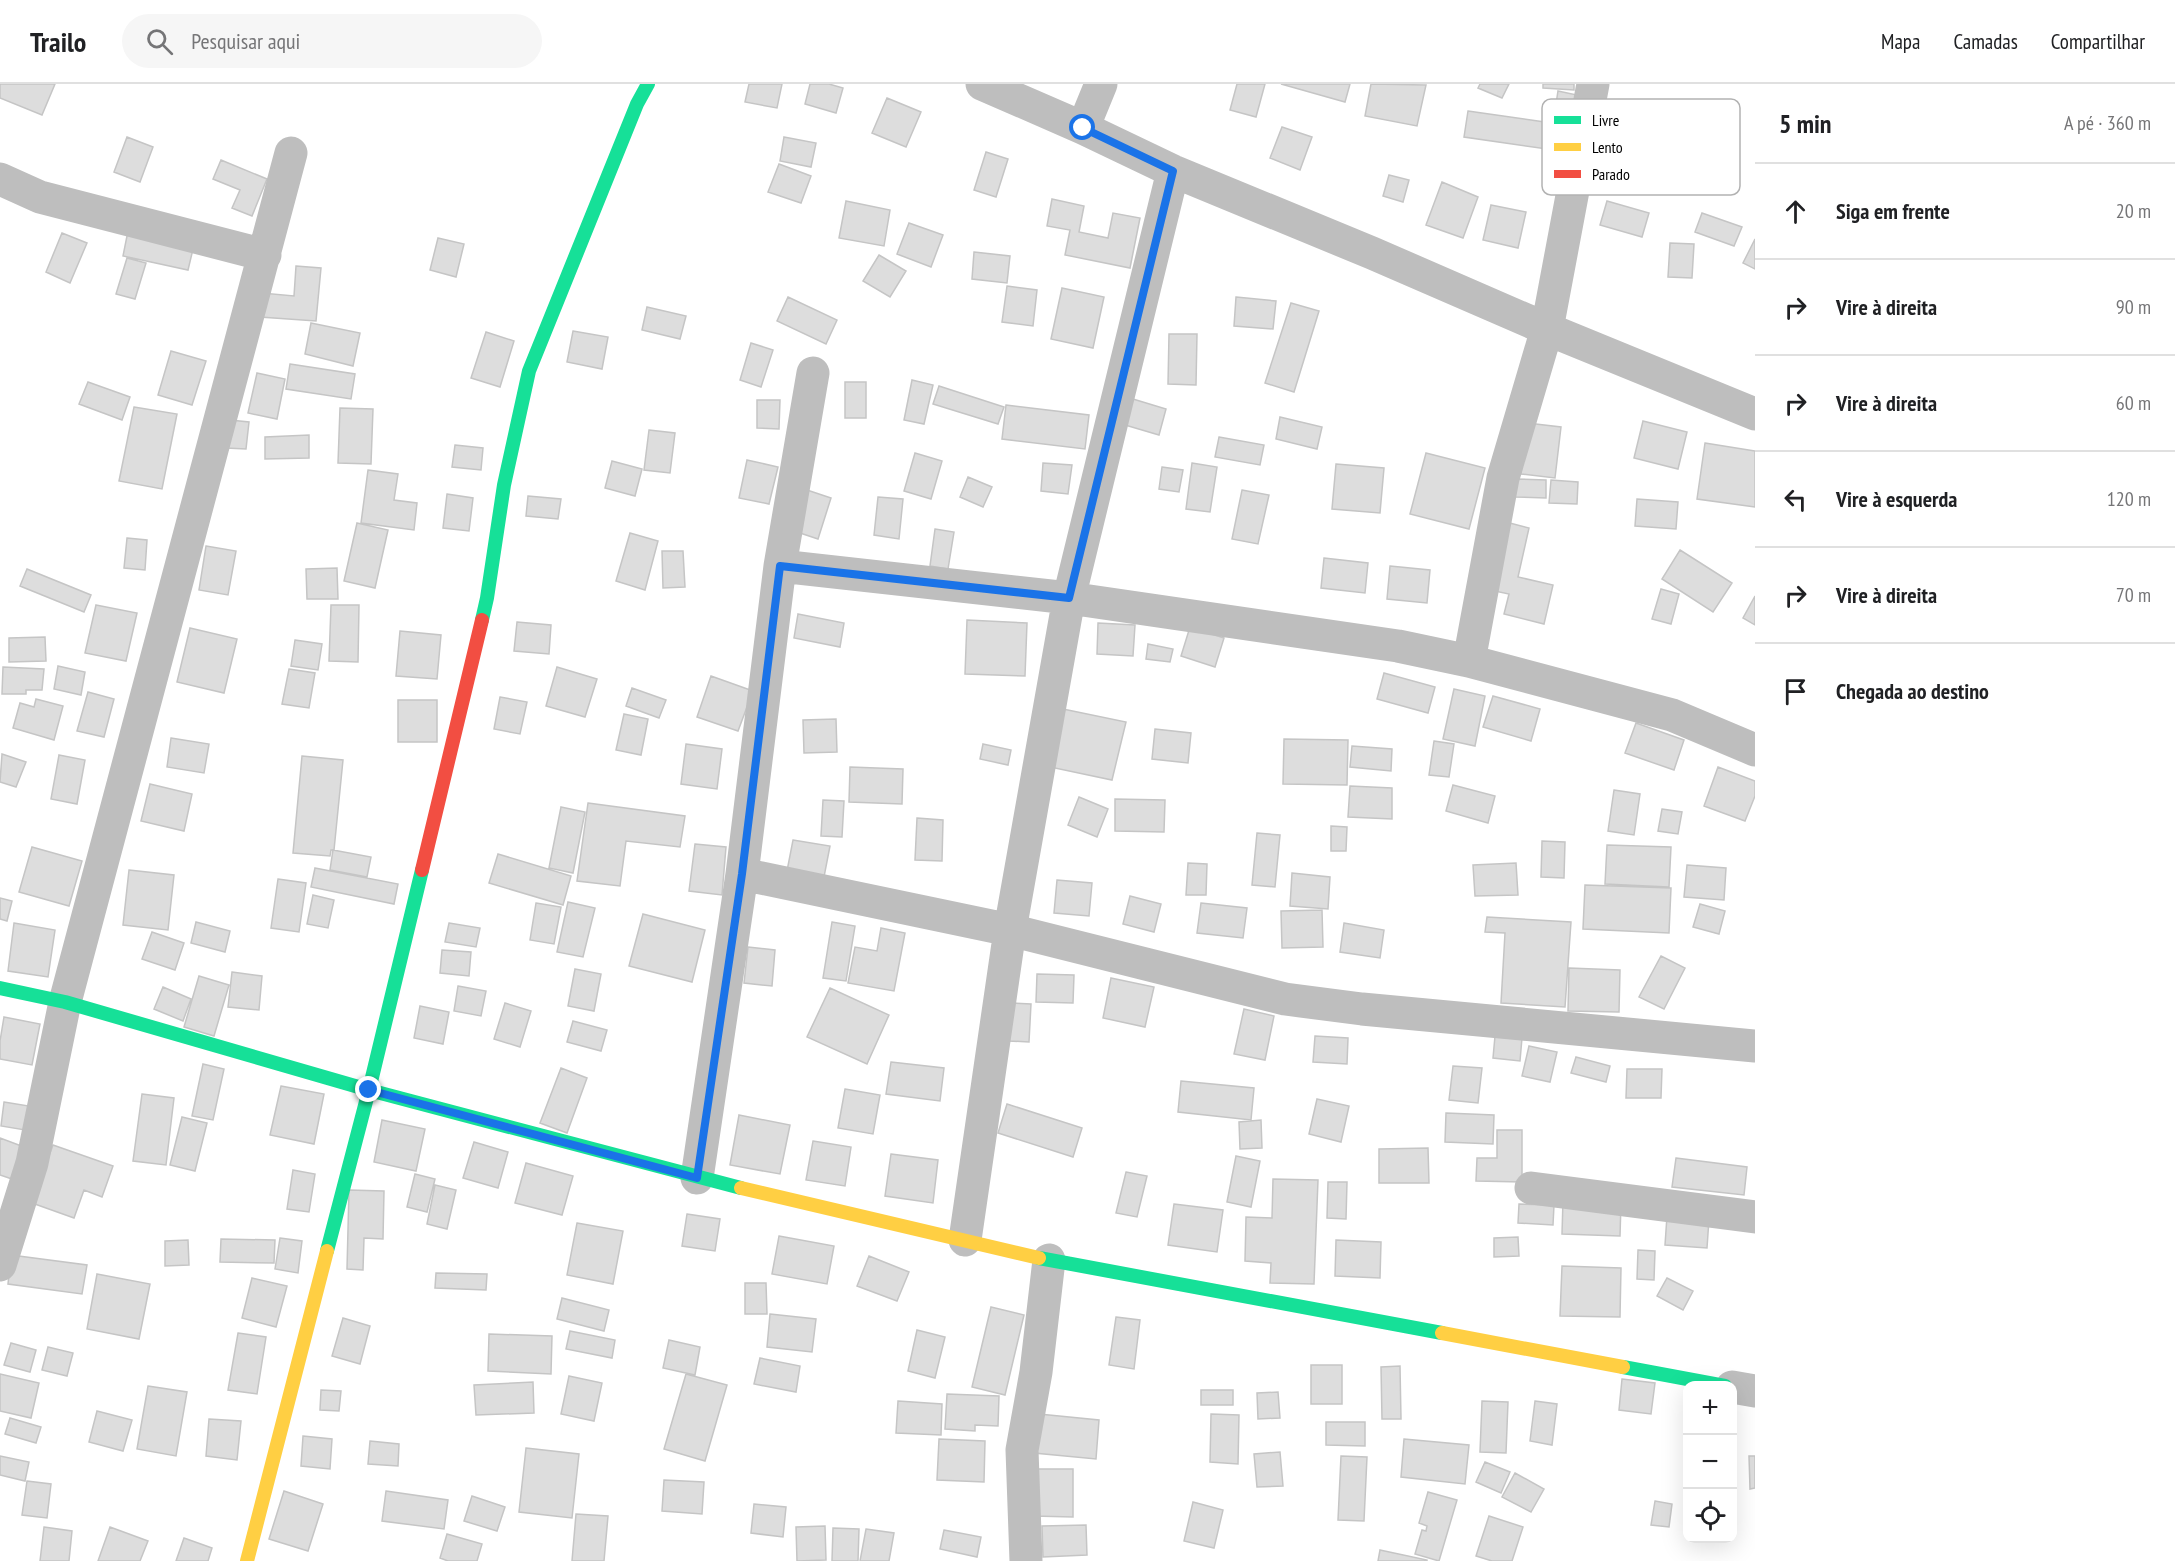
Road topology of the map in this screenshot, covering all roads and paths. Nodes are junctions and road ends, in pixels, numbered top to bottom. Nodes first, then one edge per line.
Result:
1 (648, 84) edge
2 (982, 84) edge
3 (1101, 84) edge
4 (1593, 84) edge
5 (1590, 99) edge
6 (1083, 128) junction
7 (291, 153) dead end
8 (1173, 171) junction
9 (0, 179) edge
10 (1572, 195) edge
11 (265, 255) junction
12 (1547, 329) junction
13 (813, 373) dead end
14 (1755, 414) edge
15 (780, 566) junction
16 (1069, 598) junction
17 (1469, 661) junction
18 (1755, 750) edge
19 (742, 874) junction
20 (1010, 930) junction
21 (0, 988) edge
22 (65, 1002) junction
23 (1755, 1046) edge
24 (369, 1090) junction
25 (697, 1178) junction
26 (1531, 1188) dead end
27 (1754, 1209) edge
28 (965, 1240) junction
29 (1049, 1260) junction
30 (0, 1265) edge
31 (1698, 1381) edge
32 (1737, 1388) edge
33 (1755, 1391) edge
34 (248, 1561) edge
35 (1026, 1561) edge

1 - 24 street
2 - 6 street
3 - 6 street
4 - 5 street
6 - 8 street
7 - 11 street
8 - 12 street
8 - 16 street
9 - 11 street
10 - 12 street
11 - 22 street
12 - 14 street
12 - 17 street
13 - 15 street
15 - 16 street
15 - 19 street
16 - 17 street
16 - 20 street
17 - 18 street
19 - 20 street
19 - 25 street
20 - 23 street
20 - 28 street
21 - 22 street
22 - 24 street
22 - 30 street
24 - 25 street
24 - 34 street
25 - 28 street
26 - 27 street
28 - 29 street
29 - 31 street
29 - 35 street
32 - 33 street

